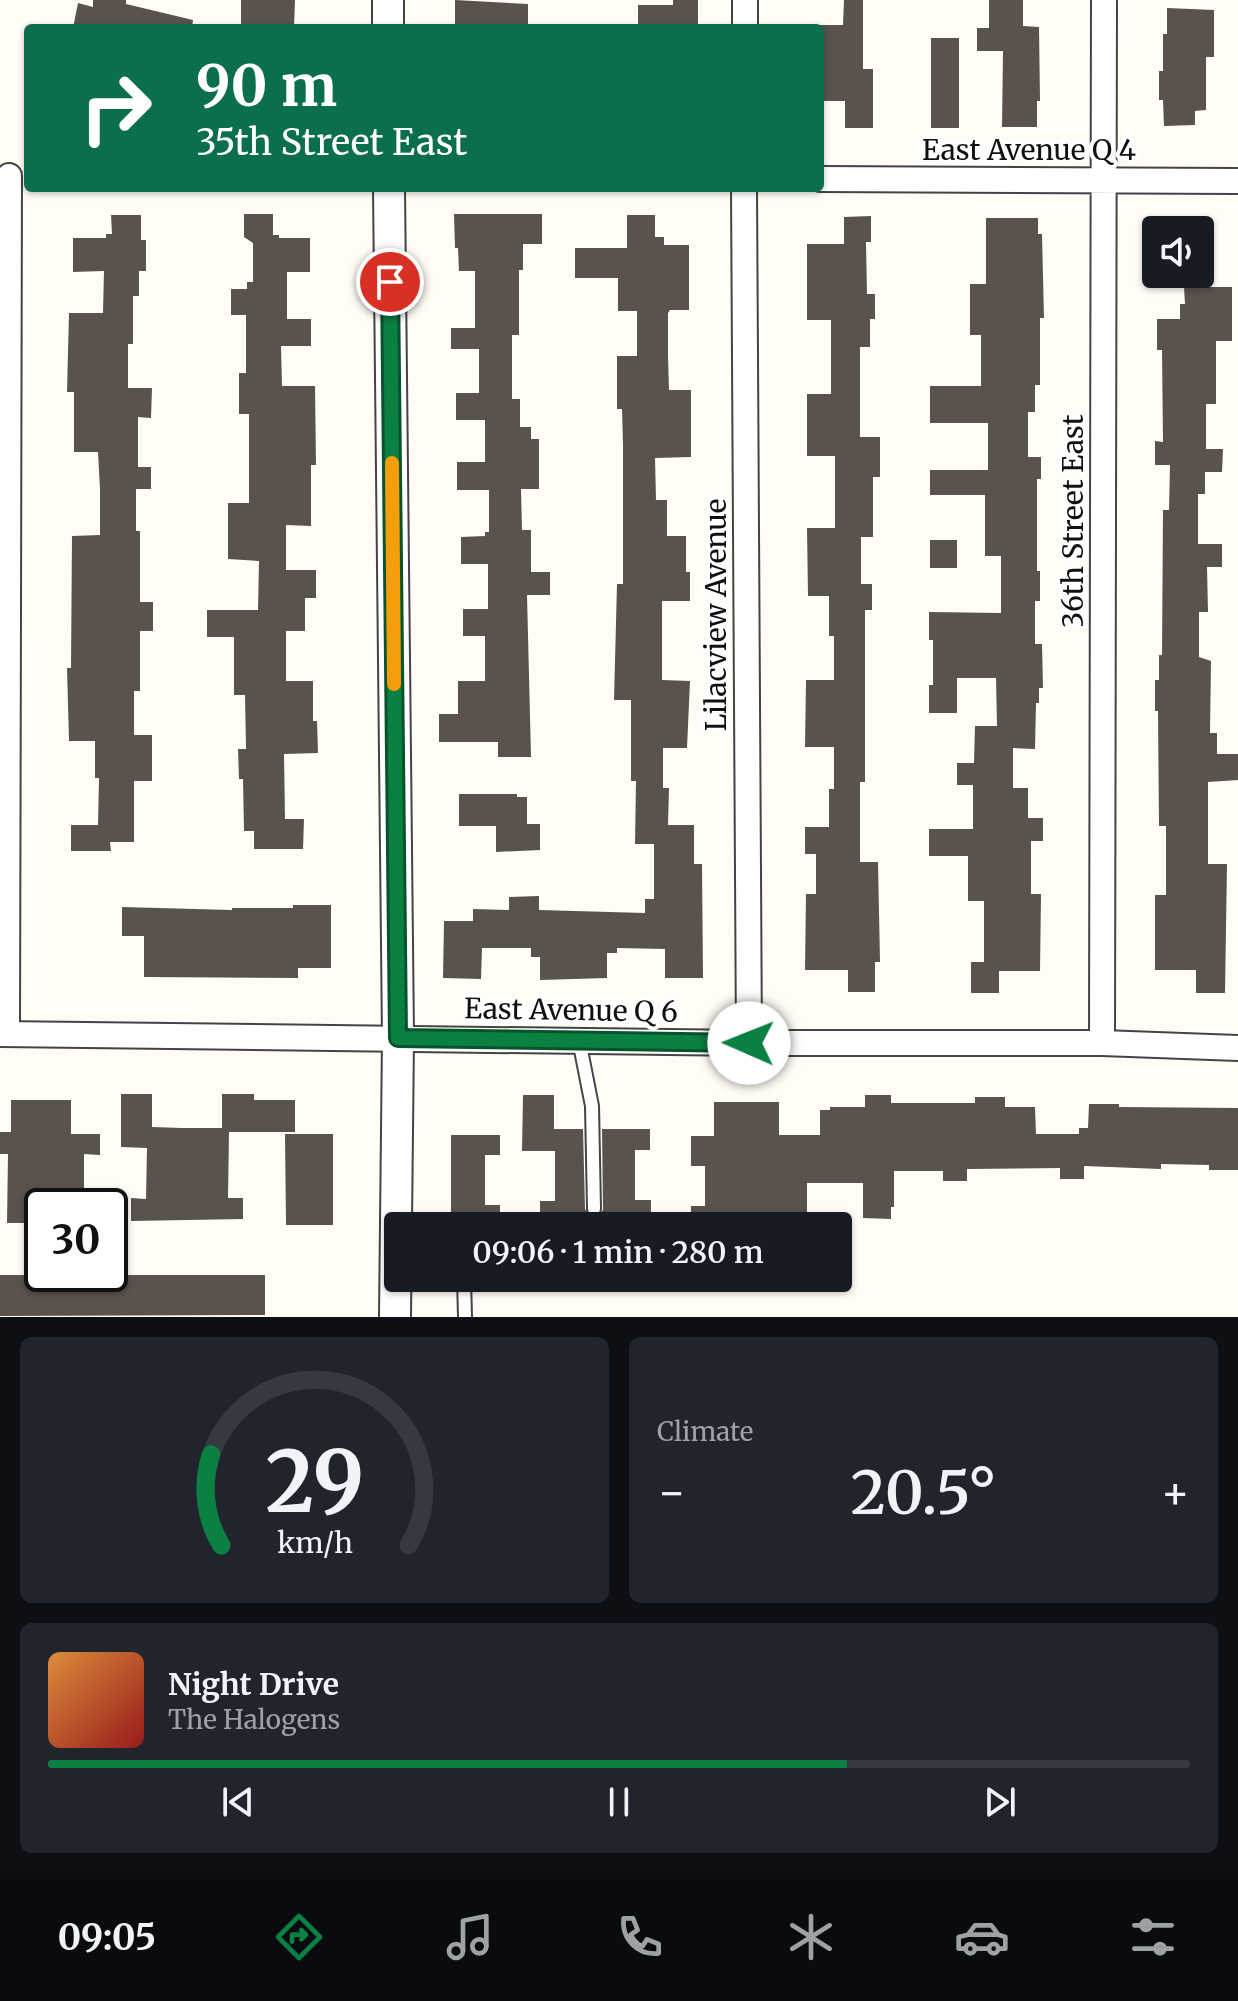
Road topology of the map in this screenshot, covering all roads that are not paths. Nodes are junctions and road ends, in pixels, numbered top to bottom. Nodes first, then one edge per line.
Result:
1 (388, 0) edge
2 (745, 0) edge
3 (1104, 0) edge
4 (388, 24) edge
5 (745, 24) edge
6 (12, 176) edge
7 (824, 179) edge
8 (1104, 181) junction
9 (1238, 181) edge
10 (389, 192) edge
11 (744, 192) edge
12 (4, 1034) edge
13 (398, 1038) junction
14 (579, 1040) junction
15 (749, 1043) junction
16 (1102, 1043) junction
17 (1238, 1048) edge
18 (594, 1209) dead end
19 (397, 1212) edge
20 (396, 1292) edge
21 (464, 1292) edge
22 (395, 1317) edge
23 (465, 1317) edge

1 - 4 street
2 - 5 street
3 - 8 street, 36th Street East
6 - 12 street
7 - 8 street, East Avenue Q 4
8 - 9 street, East Avenue Q 4
8 - 16 street, 36th Street East
10 - 13 street
11 - 15 street, Lilacview Avenue
12 - 13 street, East Avenue Q 6
13 - 14 street, East Avenue Q 6
13 - 19 street
14 - 15 street, East Avenue Q 6
14 - 18 lane
15 - 16 street, East Avenue Q 6
16 - 17 street, East Avenue Q 6
20 - 22 street
21 - 23 lane

